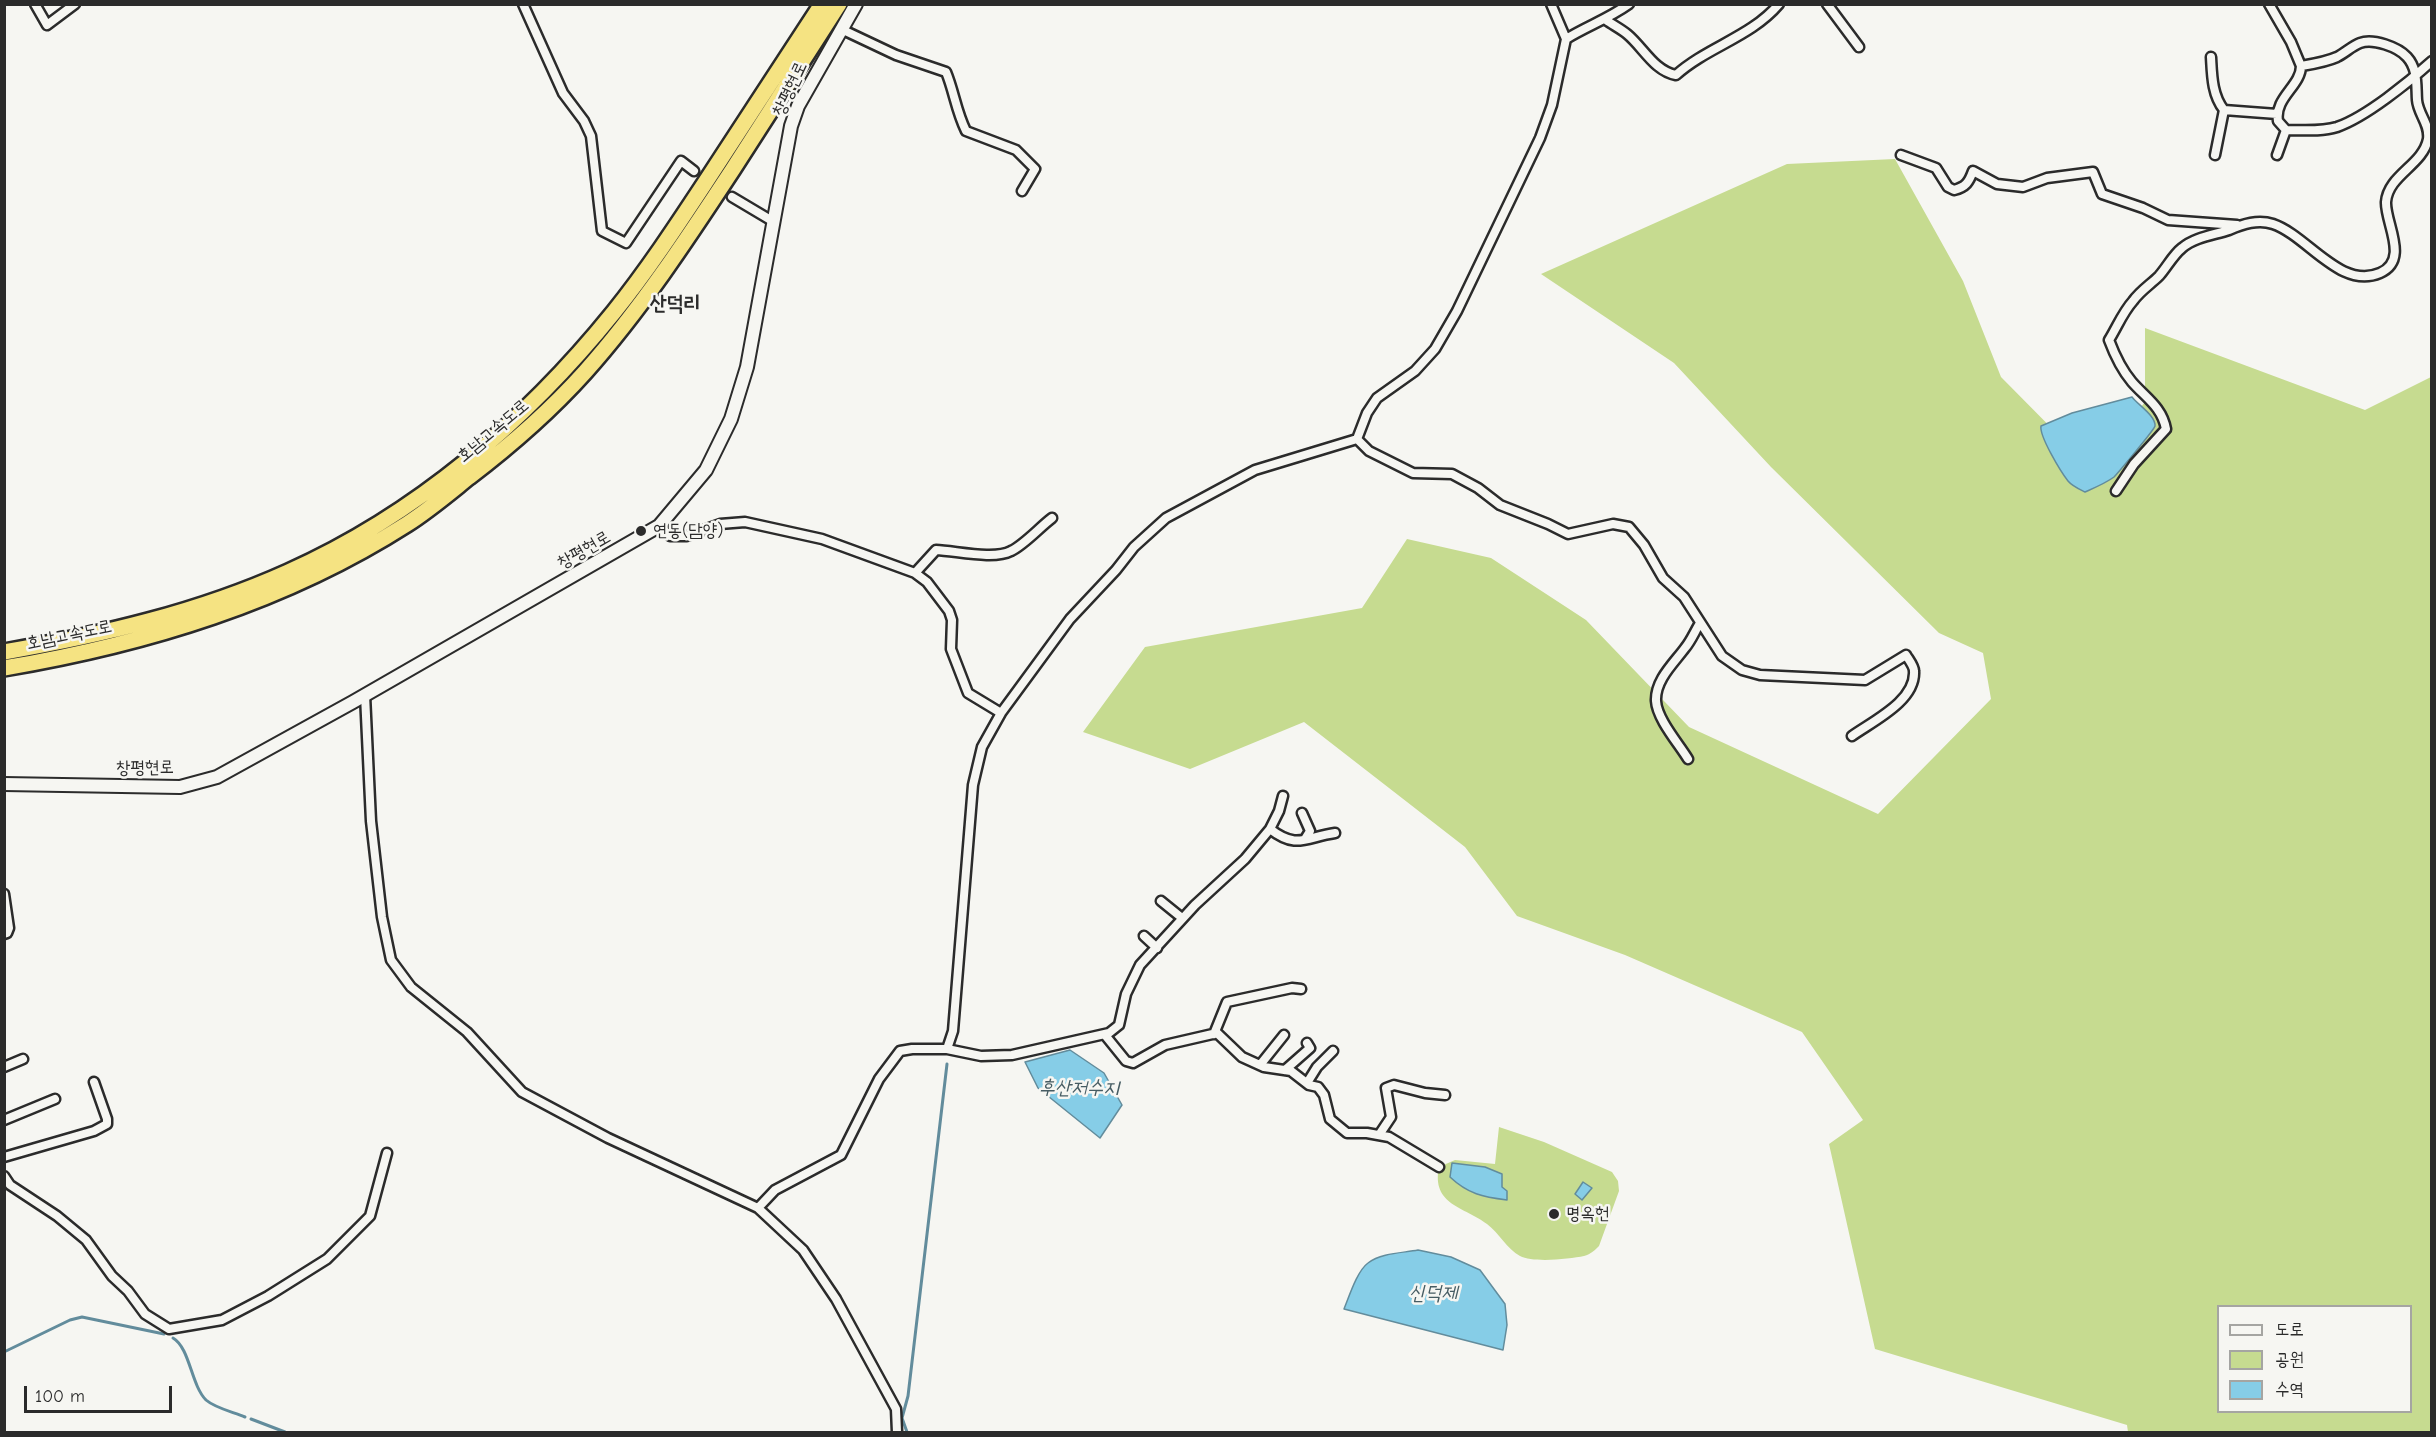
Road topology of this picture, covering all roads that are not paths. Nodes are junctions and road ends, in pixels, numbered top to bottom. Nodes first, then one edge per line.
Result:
1 (35, 4) edge
2 (75, 4) edge
3 (523, 4) edge
4 (822, 4) edge
5 (839, 4) edge
6 (856, 4) edge
7 (1551, 4) edge
8 (1629, 4) edge
9 (1779, 4) edge
10 (1827, 4) edge
11 (2269, 4) edge
12 (1606, 20) junction
13 (841, 29) junction
14 (1566, 39) junction
15 (1859, 47) dead end
16 (2211, 57) dead end
17 (2432, 61) edge
18 (2301, 66) junction
19 (2416, 76) junction
20 (2224, 110) junction
21 (2277, 114) junction
22 (2286, 130) junction
23 (1901, 155) dead end
24 (2215, 155) dead end
25 (2277, 155) dead end
26 (693, 171) tunnel mouth
27 (1022, 191) dead end
28 (732, 197) tunnel mouth
29 (774, 222) junction
30 (2241, 225) junction
31 (1357, 439) junction
32 (2116, 491) dead end
33 (1052, 518) dead end
34 (659, 526) junction
35 (915, 573) junction
36 (1700, 623) junction
37 (4, 652) edge
38 (4, 669) edge
39 (364, 695) junction
40 (1001, 713) junction
41 (1852, 736) dead end
42 (1688, 759) dead end
43 (4, 784) edge
44 (1283, 796) dead end
45 (1302, 813) dead end
46 (1270, 829) junction
47 (1335, 833) dead end
48 (1305, 840) junction
49 (4, 894) edge
50 (1161, 901) dead end
51 (1182, 918) junction
52 (4, 934) edge
53 (1144, 936) dead end
54 (1157, 948) junction
55 (1301, 989) dead end
56 (1214, 1034) junction
57 (1105, 1035) junction
58 (1284, 1035) dead end
59 (1307, 1043) dead end
60 (947, 1049) junction
61 (1333, 1051) dead end
62 (23, 1059) dead end
63 (1260, 1065) junction
64 (4, 1067) edge
65 (1285, 1070) junction
66 (94, 1082) dead end
67 (1307, 1083) junction
68 (1445, 1095) dead end
69 (55, 1099) dead end
70 (4, 1120) edge
71 (1379, 1135) junction
72 (387, 1153) dead end
73 (4, 1157) edge
74 (1439, 1167) dead end
75 (4, 1176) edge
76 (758, 1208) junction
77 (897, 1432) edge

1 - 2 street
3 - 26 street
4 - 37 highway, 호남고속도로
5 - 38 highway, 호남고속도로
6 - 13 main road, 창평현로
7 - 14 street
8 - 12 street
9 - 12 street
10 - 15 street
11 - 18 street
12 - 14 street
13 - 27 street
13 - 29 main road, 창평현로
14 - 31 street
16 - 20 street
17 - 19 street
18 - 19 street
18 - 21 street
19 - 22 street
19 - 30 street
20 - 21 street
20 - 24 street
21 - 22 street
22 - 25 street
23 - 30 street
28 - 29 street
29 - 34 main road, 창평현로
30 - 32 street
31 - 36 street
31 - 40 street
33 - 35 street
34 - 35 street
34 - 39 main road, 창평현로
35 - 40 street
36 - 41 street
36 - 42 street
39 - 43 main road, 창평현로
39 - 76 street
40 - 60 street
44 - 46 street
45 - 48 street
46 - 48 street
46 - 51 street
47 - 48 street
49 - 52 street
50 - 51 street
51 - 54 street
53 - 54 street
54 - 57 street
55 - 56 street
56 - 57 street
56 - 63 street
57 - 60 street
58 - 63 street
59 - 65 street
60 - 76 street
61 - 67 street
62 - 64 street
63 - 65 street
65 - 67 street
66 - 73 street
67 - 71 street
68 - 71 street
69 - 70 street
71 - 74 street
72 - 75 street
76 - 77 street

